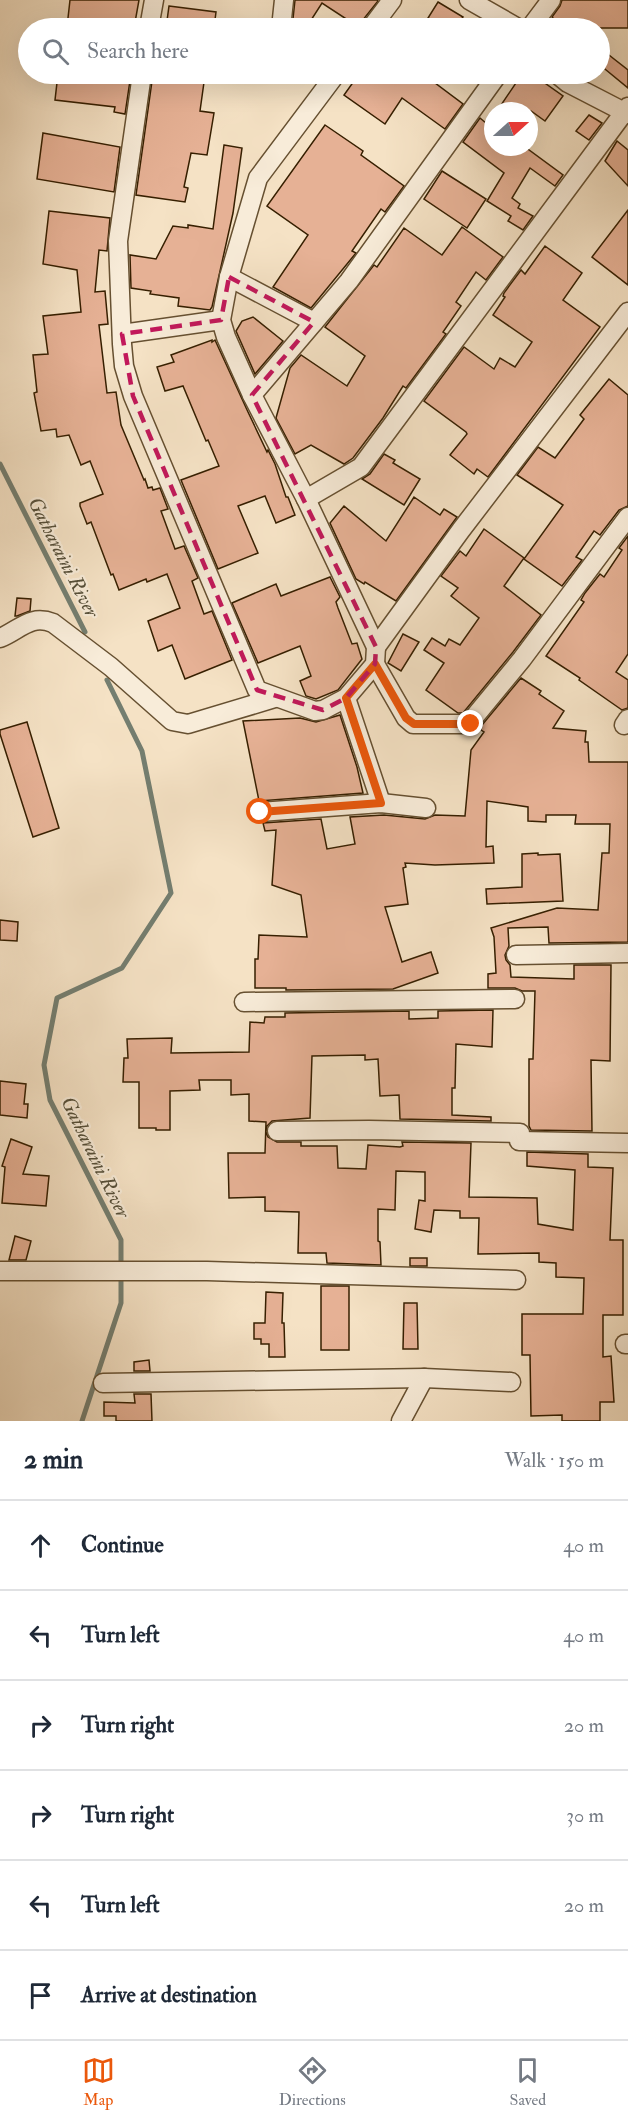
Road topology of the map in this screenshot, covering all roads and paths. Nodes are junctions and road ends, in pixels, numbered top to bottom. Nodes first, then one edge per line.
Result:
1 (154, 0) edge
2 (284, 0) edge
3 (392, 0) edge
4 (469, 0) edge
5 (551, 0) edge
6 (151, 18) edge
7 (282, 18) edge
8 (378, 18) edge
9 (500, 18) edge
10 (538, 18) edge
11 (141, 84) edge
12 (323, 84) edge
13 (491, 84) edge
14 (570, 84) edge
15 (627, 111) edge
16 (229, 277) junction
17 (628, 312) edge
18 (221, 320) junction
19 (314, 322) junction
20 (122, 334) junction
21 (252, 395) junction
22 (306, 499) junction
23 (628, 517) edge
24 (0, 638) edge
25 (375, 656) junction
26 (275, 698) junction
27 (346, 698) junction
28 (628, 719) edge
29 (628, 725) edge
30 (381, 803) junction
31 (426, 808) dead end
32 (260, 812) dead end
33 (628, 953) edge
34 (516, 955) dead end
35 (515, 999) dead end
36 (244, 1002) dead end
37 (277, 1131) dead end
38 (628, 1143) edge
39 (0, 1271) edge
40 (516, 1280) dead end
41 (424, 1378) junction
42 (511, 1382) dead end
43 (104, 1383) dead end
44 (402, 1421) edge

1 - 6 street
2 - 7 street
3 - 8 street
4 - 9 street
5 - 10 street
11 - 20 street
12 - 16 street
13 - 19 street
14 - 15 street
15 - 22 street
16 - 18 street
16 - 19 street
17 - 25 street
18 - 20 street
18 - 21 street
19 - 21 street
20 - 26 street
21 - 22 street
22 - 25 street
23 - 25 street
24 - 26 street
25 - 27 street
26 - 27 street
27 - 30 street
28 - 29 street
30 - 31 street
30 - 32 street
33 - 34 street
35 - 36 street
37 - 38 street
39 - 40 street
41 - 42 street
41 - 43 street
41 - 44 street

